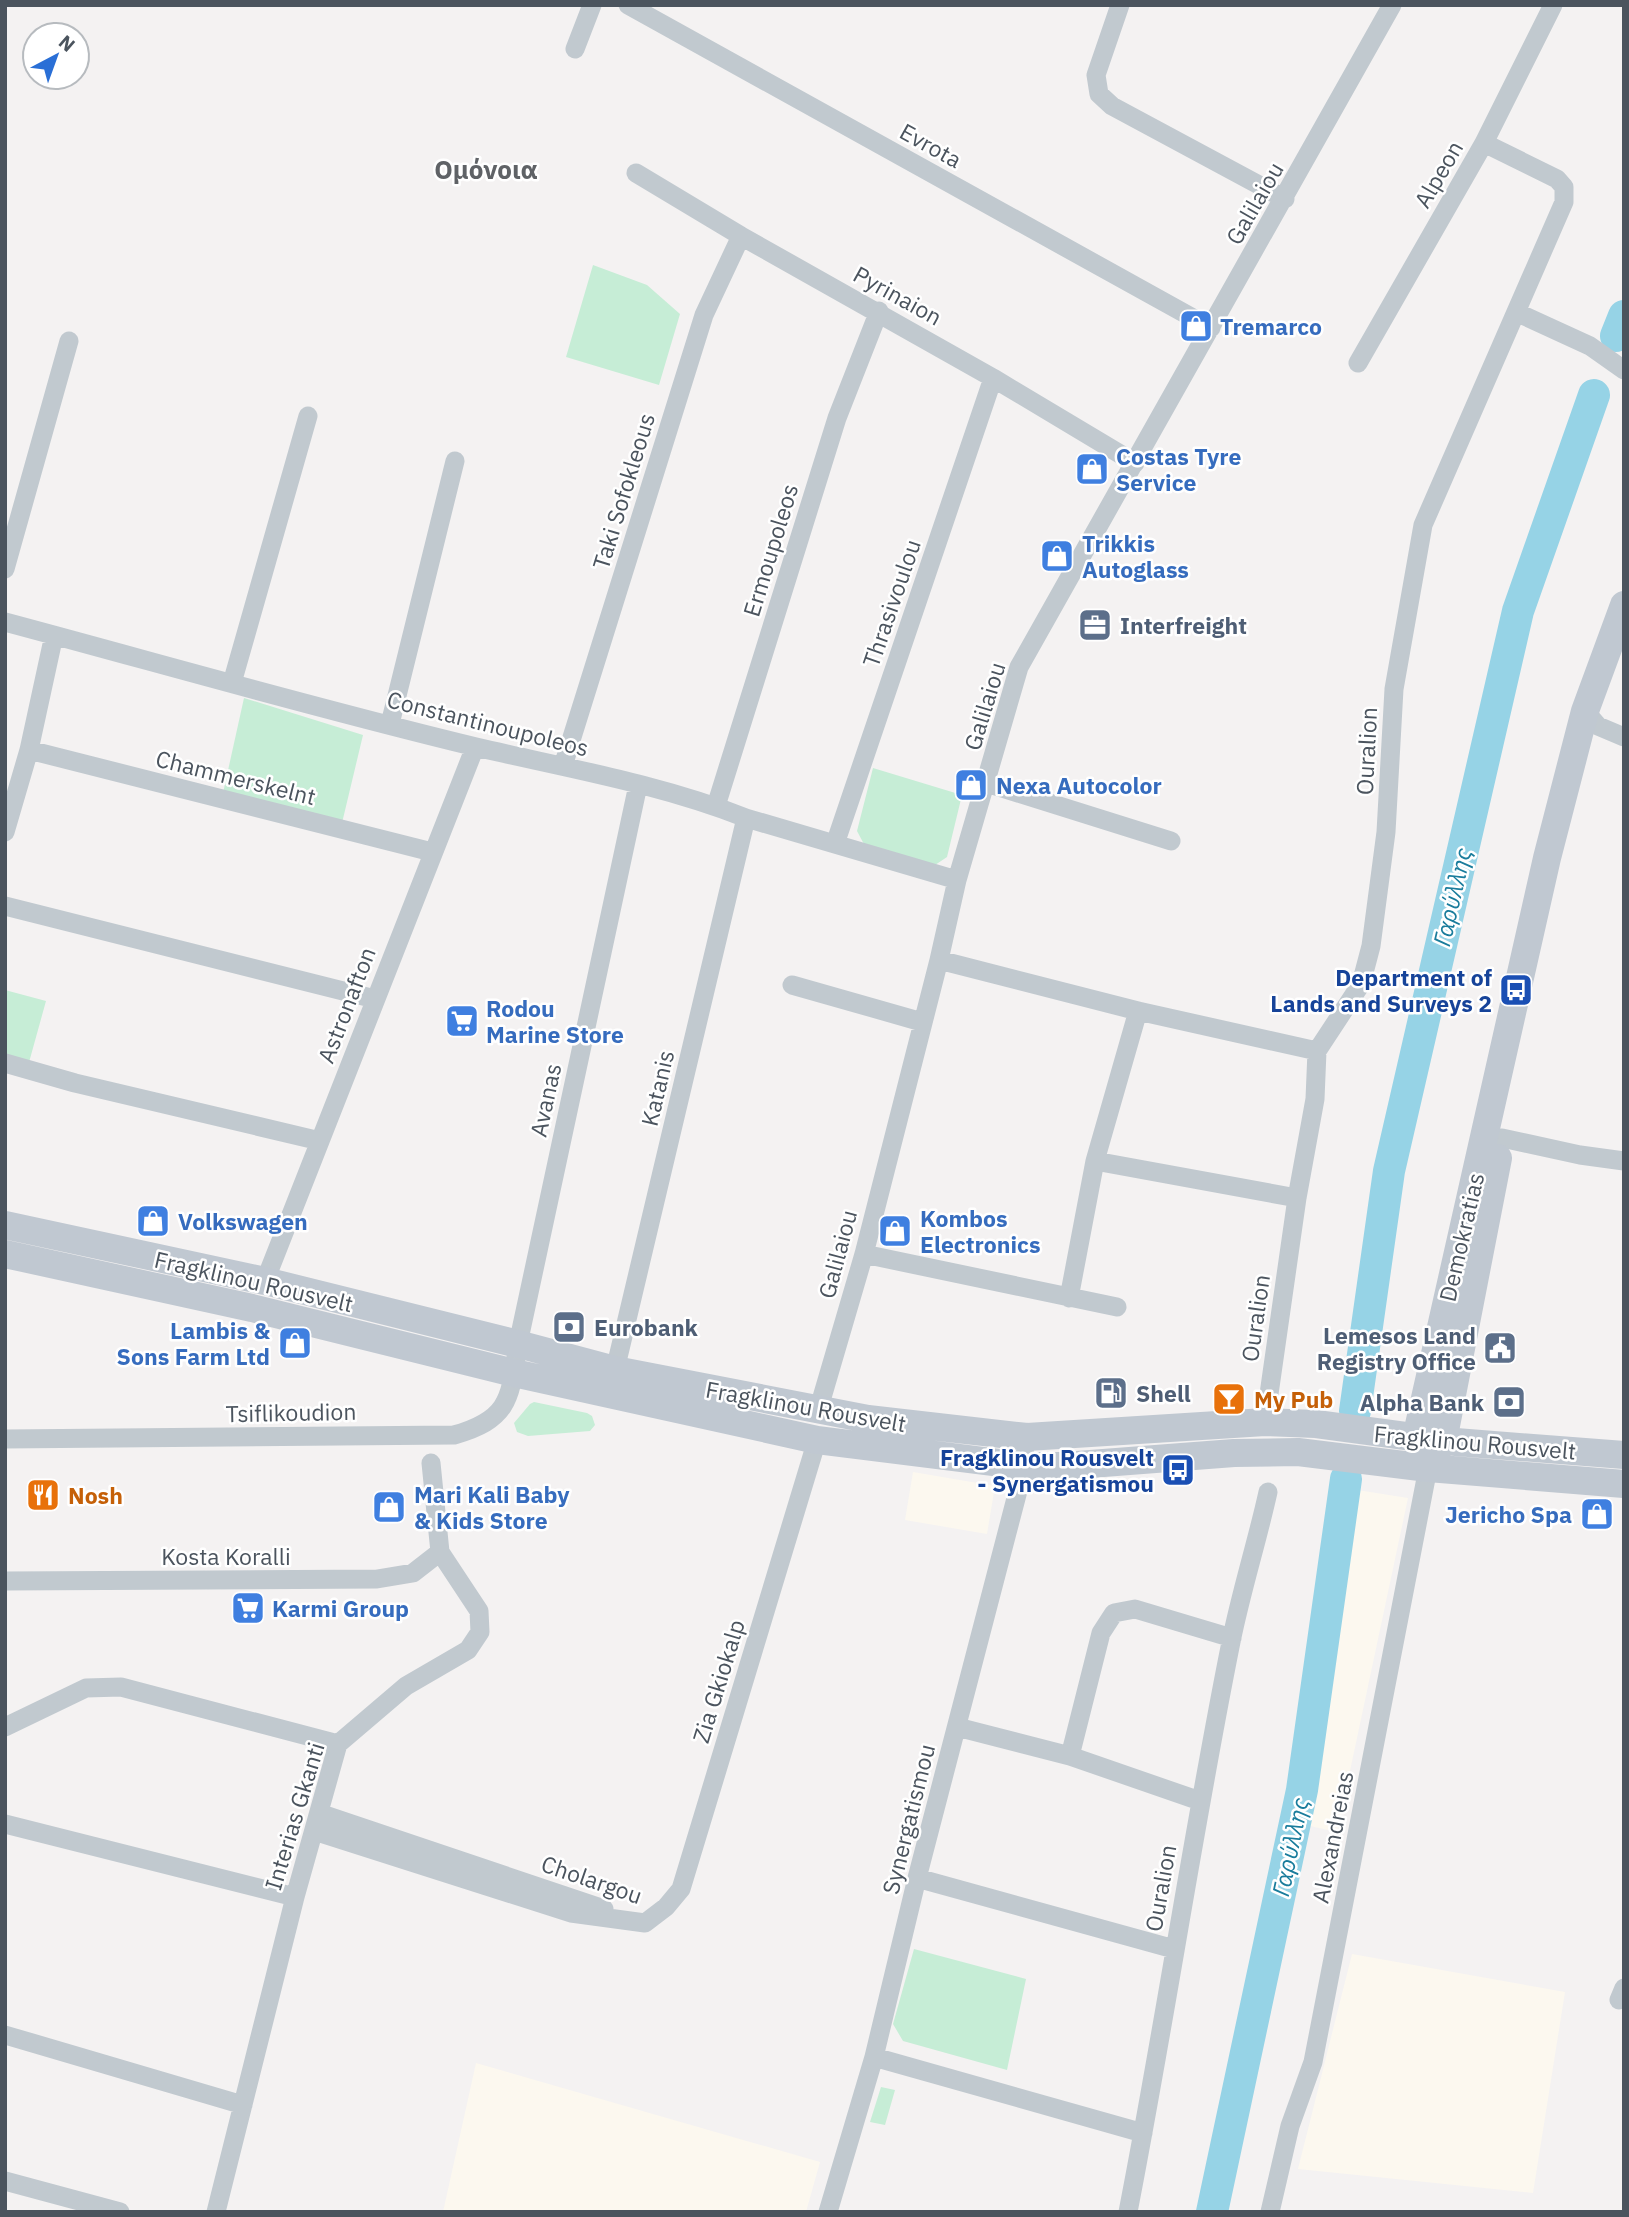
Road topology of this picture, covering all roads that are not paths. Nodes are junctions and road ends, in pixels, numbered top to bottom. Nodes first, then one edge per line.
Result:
1 (592, 5) edge
2 (628, 5) edge
3 (1120, 5) edge
4 (1392, 5) edge
5 (1553, 5) edge
6 (575, 49) dead end
7 (1484, 143) junction
8 (636, 173) dead end
9 (1285, 199) junction
10 (741, 236) junction
11 (878, 311) junction
12 (1516, 312) junction
13 (1211, 328) junction
14 (69, 341) dead end
15 (1357, 363) dead end
16 (1624, 370) edge
17 (993, 377) junction
18 (308, 416) dead end
19 (455, 461) dead end
20 (1135, 463) junction
21 (5, 569) edge
22 (1624, 605) edge
23 (5, 622) edge
24 (54, 635) junction
25 (1624, 658) edge
26 (232, 683) junction
27 (1591, 719) junction
28 (390, 724) junction
29 (1624, 737) edge
30 (475, 747) junction
31 (29, 750) junction
32 (563, 766) junction
33 (986, 783) junction
34 (638, 785) junction
35 (716, 806) junction
36 (746, 818) junction
37 (5, 832) edge
38 (1171, 841) dead end
39 (835, 844) junction
40 (432, 852) junction
41 (957, 880) junction
42 (5, 906) edge
43 (939, 960) junction
44 (792, 985) dead end
45 (375, 999) junction
46 (1138, 1012) junction
47 (922, 1021) junction
48 (1317, 1051) junction
49 (5, 1063) edge
50 (320, 1140) junction
51 (1492, 1141) junction
52 (1095, 1161) junction
53 (1624, 1161) edge
54 (1297, 1198) junction
55 (5, 1224) edge
56 (5, 1254) edge
57 (864, 1254) junction
58 (265, 1281) junction
59 (1069, 1298) junction
60 (1117, 1307) dead end
61 (518, 1343) junction
62 (615, 1370) junction
63 (514, 1373) junction
64 (818, 1411) junction
65 (1265, 1422) junction
66 (1027, 1437) junction
67 (5, 1439) edge
68 (1430, 1439) junction
69 (817, 1440) junction
70 (1624, 1455) edge
71 (431, 1463) dead end
72 (1024, 1466) junction
73 (1427, 1468) junction
74 (1624, 1484) edge
75 (1268, 1492) dead end
76 (440, 1552) junction
77 (5, 1581) edge
78 (1232, 1638) junction
79 (5, 1727) edge
80 (957, 1727) junction
81 (338, 1744) junction
82 (1070, 1756) junction
83 (1200, 1801) junction
84 (317, 1822) junction
85 (5, 1824) edge
86 (917, 1878) junction
87 (295, 1897) junction
88 (645, 1923) joint
89 (1174, 1949) junction
90 (5, 2035) edge
91 (874, 2057) junction
92 (243, 2105) junction
93 (1143, 2133) junction
94 (5, 2181) edge
95 (120, 2212) edge
96 (216, 2212) edge
97 (828, 2212) edge
98 (1128, 2212) edge
99 (1270, 2212) edge

1 - 6 street
2 - 13 street, Evrota
3 - 9 street
4 - 9 street, Galilaiou
5 - 7 street, Alpeon
7 - 12 street, Ouralion
7 - 15 street, Alpeon
8 - 10 street, Pyrinaion
9 - 13 street, Galilaiou
10 - 11 street, Pyrinaion
10 - 32 street, Taki Sofokleous
11 - 17 street, Pyrinaion
11 - 35 street, Ermoupoleos
12 - 16 street
12 - 48 street, Ouralion
13 - 20 street, Galilaiou
14 - 21 street
17 - 20 street, Pyrinaion
17 - 39 street, Thrasivoulou
18 - 26 street
19 - 28 street
20 - 33 street, Galilaiou
22 - 27 main road, Demokratias
23 - 24 street, Constantinoupoleos
24 - 26 street, Constantinoupoleos
24 - 31 street
25 - 27 main road, Demokratias
26 - 28 street, Constantinoupoleos
27 - 29 street
27 - 51 main road, Demokratias
28 - 30 street, Constantinoupoleos
30 - 32 street, Constantinoupoleos
30 - 40 street, Astronafton
31 - 37 street
31 - 40 street, Chammerskelnt
32 - 34 street, Constantinoupoleos
33 - 38 street
33 - 41 street, Galilaiou
34 - 35 street, Constantinoupoleos
34 - 61 street, Avanas
35 - 36 street, Constantinoupoleos
36 - 39 street, Constantinoupoleos
36 - 62 street, Katanis
39 - 41 street, Constantinoupoleos
40 - 45 street, Astronafton
41 - 43 street, Galilaiou
42 - 45 street
43 - 46 street
43 - 47 street, Galilaiou
44 - 47 street
45 - 50 street, Astronafton
46 - 48 street
46 - 52 street
47 - 57 street, Galilaiou
48 - 54 street, Ouralion
49 - 50 street
50 - 58 street, Astronafton
51 - 53 street
51 - 68 main road, Demokratias
52 - 54 street
52 - 59 street
54 - 65 street, Ouralion
55 - 58 main road, Fragklinou Rousvelt
56 - 63 main road, Fragklinou Rousvelt
57 - 59 street
57 - 64 street, Galilaiou
58 - 61 main road, Fragklinou Rousvelt
59 - 60 street
61 - 62 main road, Fragklinou Rousvelt
61 - 63 street, Tsiflikoudion
62 - 64 main road, Fragklinou Rousvelt
63 - 67 street, Tsiflikoudion
63 - 69 main road, Fragklinou Rousvelt
64 - 66 main road, Fragklinou Rousvelt
65 - 66 main road, Fragklinou Rousvelt
65 - 68 main road, Fragklinou Rousvelt
66 - 72 street, Synergatismou
68 - 70 main road, Fragklinou Rousvelt
68 - 73 main road
69 - 72 main road, Fragklinou Rousvelt
69 - 88 street, Zia Gkiokalp
71 - 76 street, Interias Gkanti
72 - 73 main road, Fragklinou Rousvelt
72 - 80 street, Synergatismou
73 - 74 main road, Fragklinou Rousvelt
73 - 99 street, Alexandreias
75 - 78 street, Ouralion
76 - 77 street, Kosta Koralli
76 - 81 street, Interias Gkanti
78 - 82 street
78 - 83 street, Ouralion
79 - 81 street
80 - 82 street
80 - 86 street, Synergatismou
81 - 84 street, Interias Gkanti
82 - 83 street
83 - 89 street, Ouralion
84 - 87 street, Interias Gkanti
84 - 88 street, Cholargou
85 - 87 street
86 - 89 street
86 - 91 street, Synergatismou
87 - 92 street, Interias Gkanti
89 - 93 street, Ouralion
90 - 92 street
91 - 93 street
91 - 97 street, Synergatismou
92 - 96 street, Interias Gkanti
93 - 98 street, Ouralion
94 - 95 street

